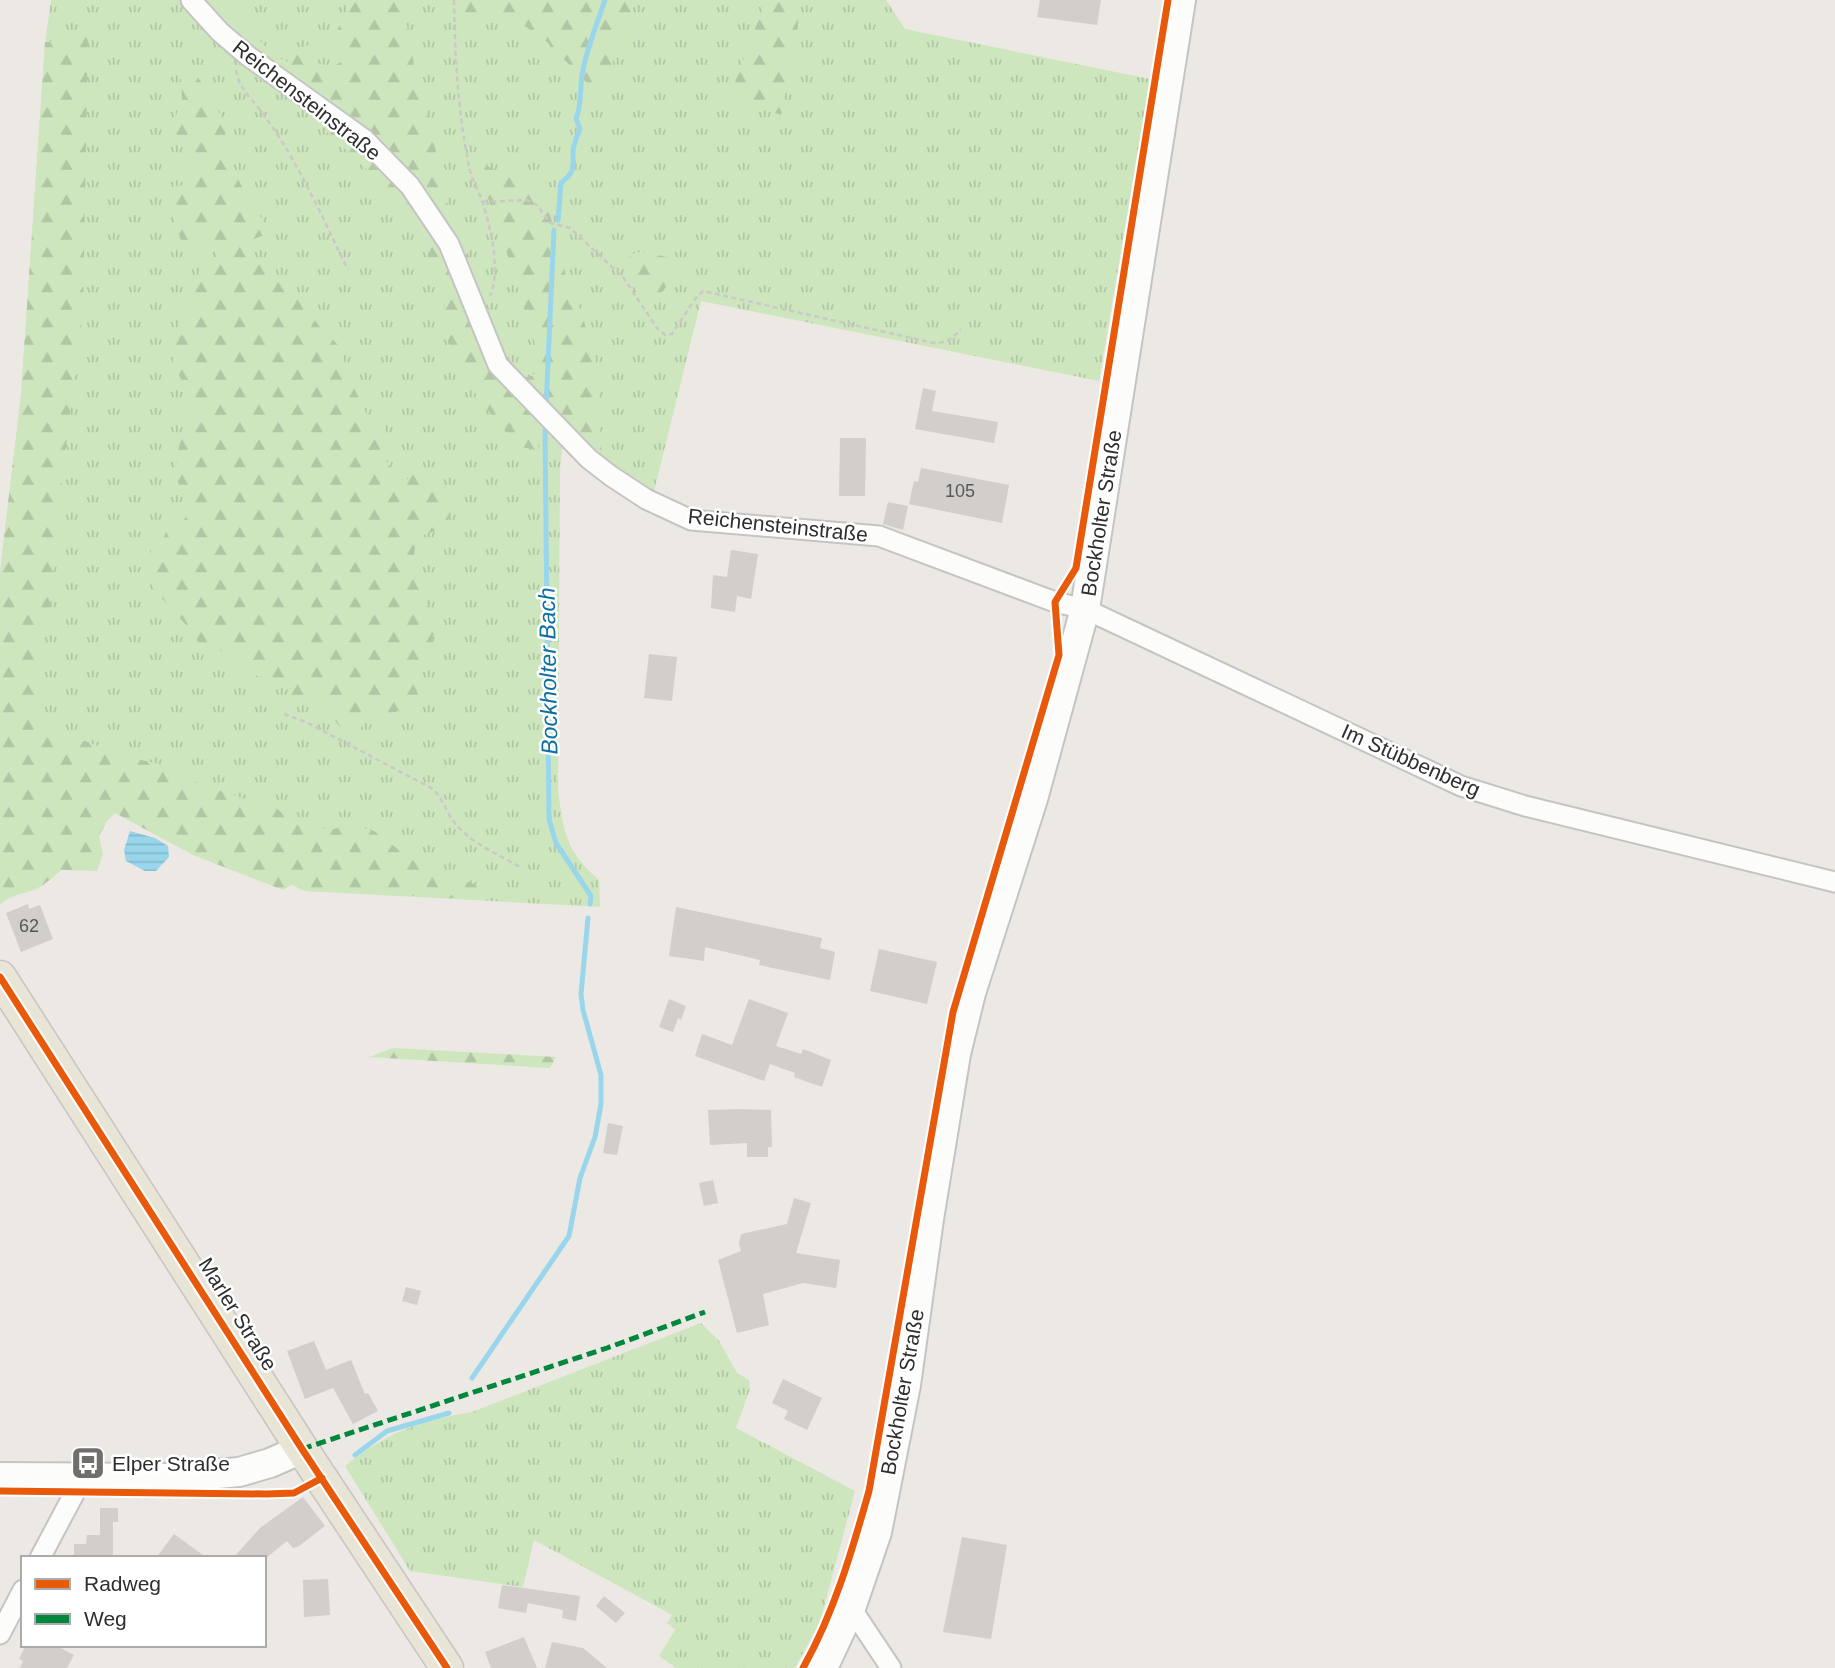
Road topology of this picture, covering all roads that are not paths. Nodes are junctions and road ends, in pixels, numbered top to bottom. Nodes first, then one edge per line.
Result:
1 (191, 0) edge
2 (1181, 0) edge
3 (1085, 609) junction
4 (1835, 883) edge
5 (0, 977) edge
6 (302, 1449) junction
7 (0, 1477) edge
8 (83, 1477) junction
9 (41, 1556) edge
10 (21, 1594) edge
11 (851, 1608) junction
12 (0, 1634) edge
13 (447, 1668) edge
14 (823, 1668) edge
15 (891, 1668) edge

1 - 3 street, Reichensteinstraße
2 - 3 street, Bockholter Straße
3 - 4 street, Im Stübbenberg
3 - 11 street, Bockholter Straße
5 - 6 main road, Marler Straße
6 - 8 street
6 - 13 main road, Marler Straße
7 - 8 street
8 - 9 street
10 - 12 street
11 - 14 street, Bockholter Straße
11 - 15 street

